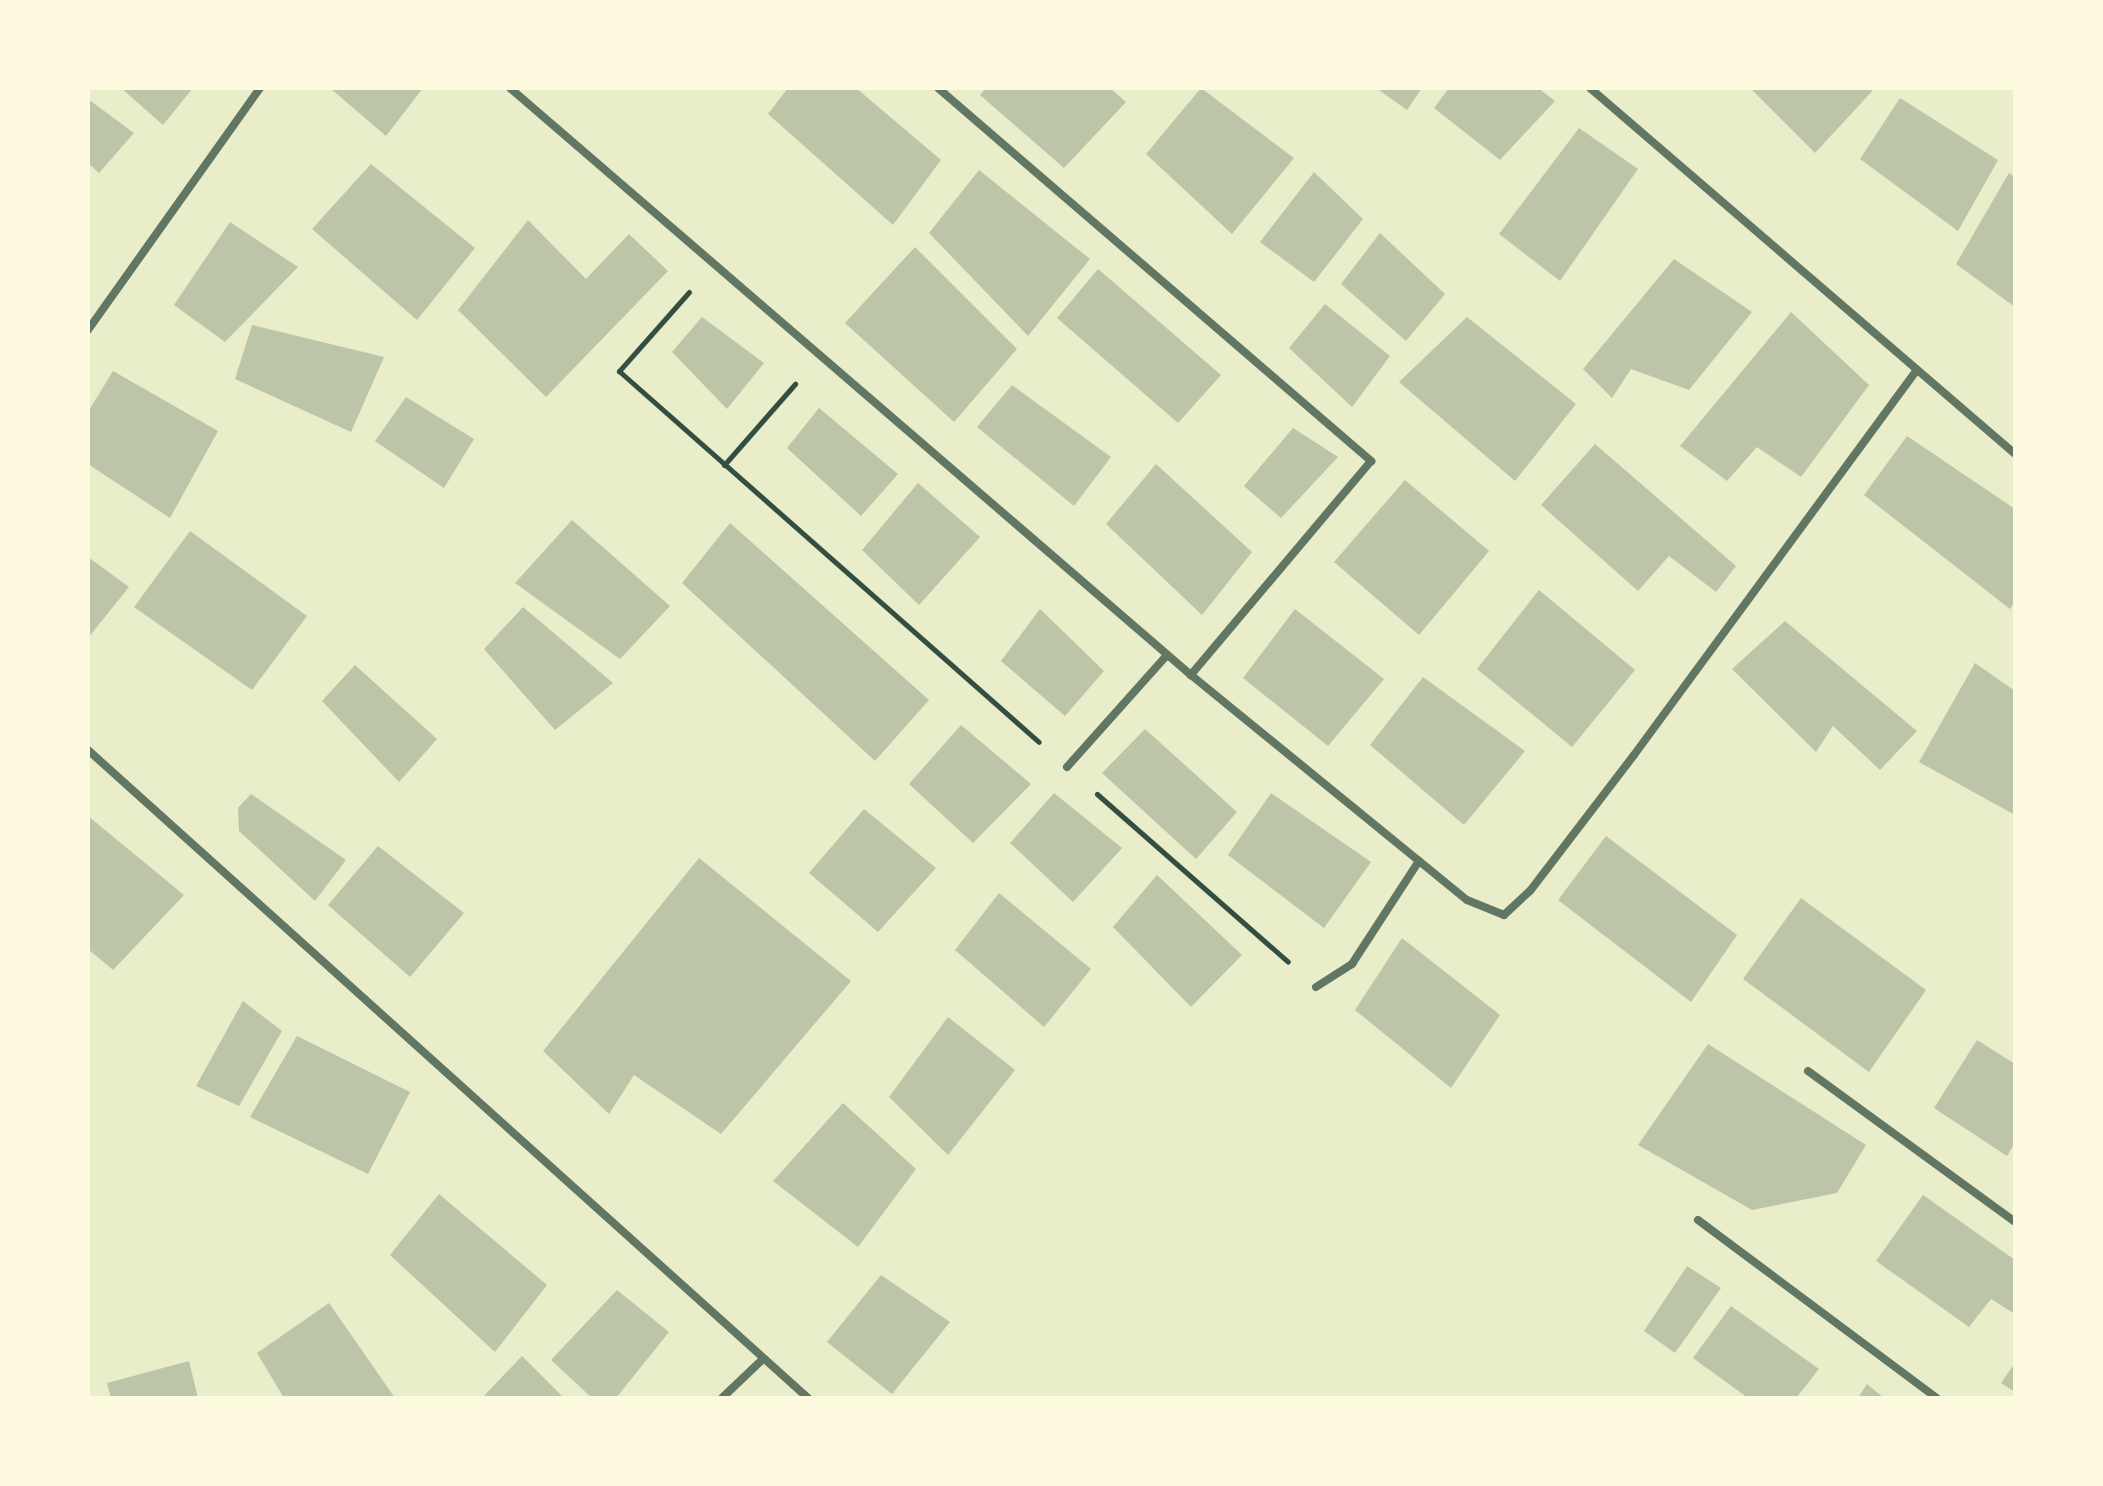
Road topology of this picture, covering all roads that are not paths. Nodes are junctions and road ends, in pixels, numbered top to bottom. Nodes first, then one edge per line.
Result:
1 (260, 88) edge
2 (510, 88) edge
3 (938, 88) edge
4 (1590, 88) edge
5 (88, 330) edge
6 (1915, 372) junction
7 (2015, 454) edge
8 (1167, 655) junction
9 (1191, 675) junction
10 (88, 750) edge
11 (1067, 767) road end
12 (1419, 861) junction
13 (1316, 987) road end
14 (1808, 1071) dead end
15 (1698, 1220) dead end
16 (2015, 1222) edge
17 (763, 1359) junction
18 (722, 1398) edge
19 (808, 1398) edge
20 (1937, 1398) edge

1 - 5 street
2 - 8 street
3 - 9 street
4 - 6 street
6 - 7 street
6 - 12 street
8 - 9 street
8 - 11 street
9 - 12 street
10 - 17 street
12 - 13 street
14 - 16 street
15 - 20 street
17 - 18 street
17 - 19 street

